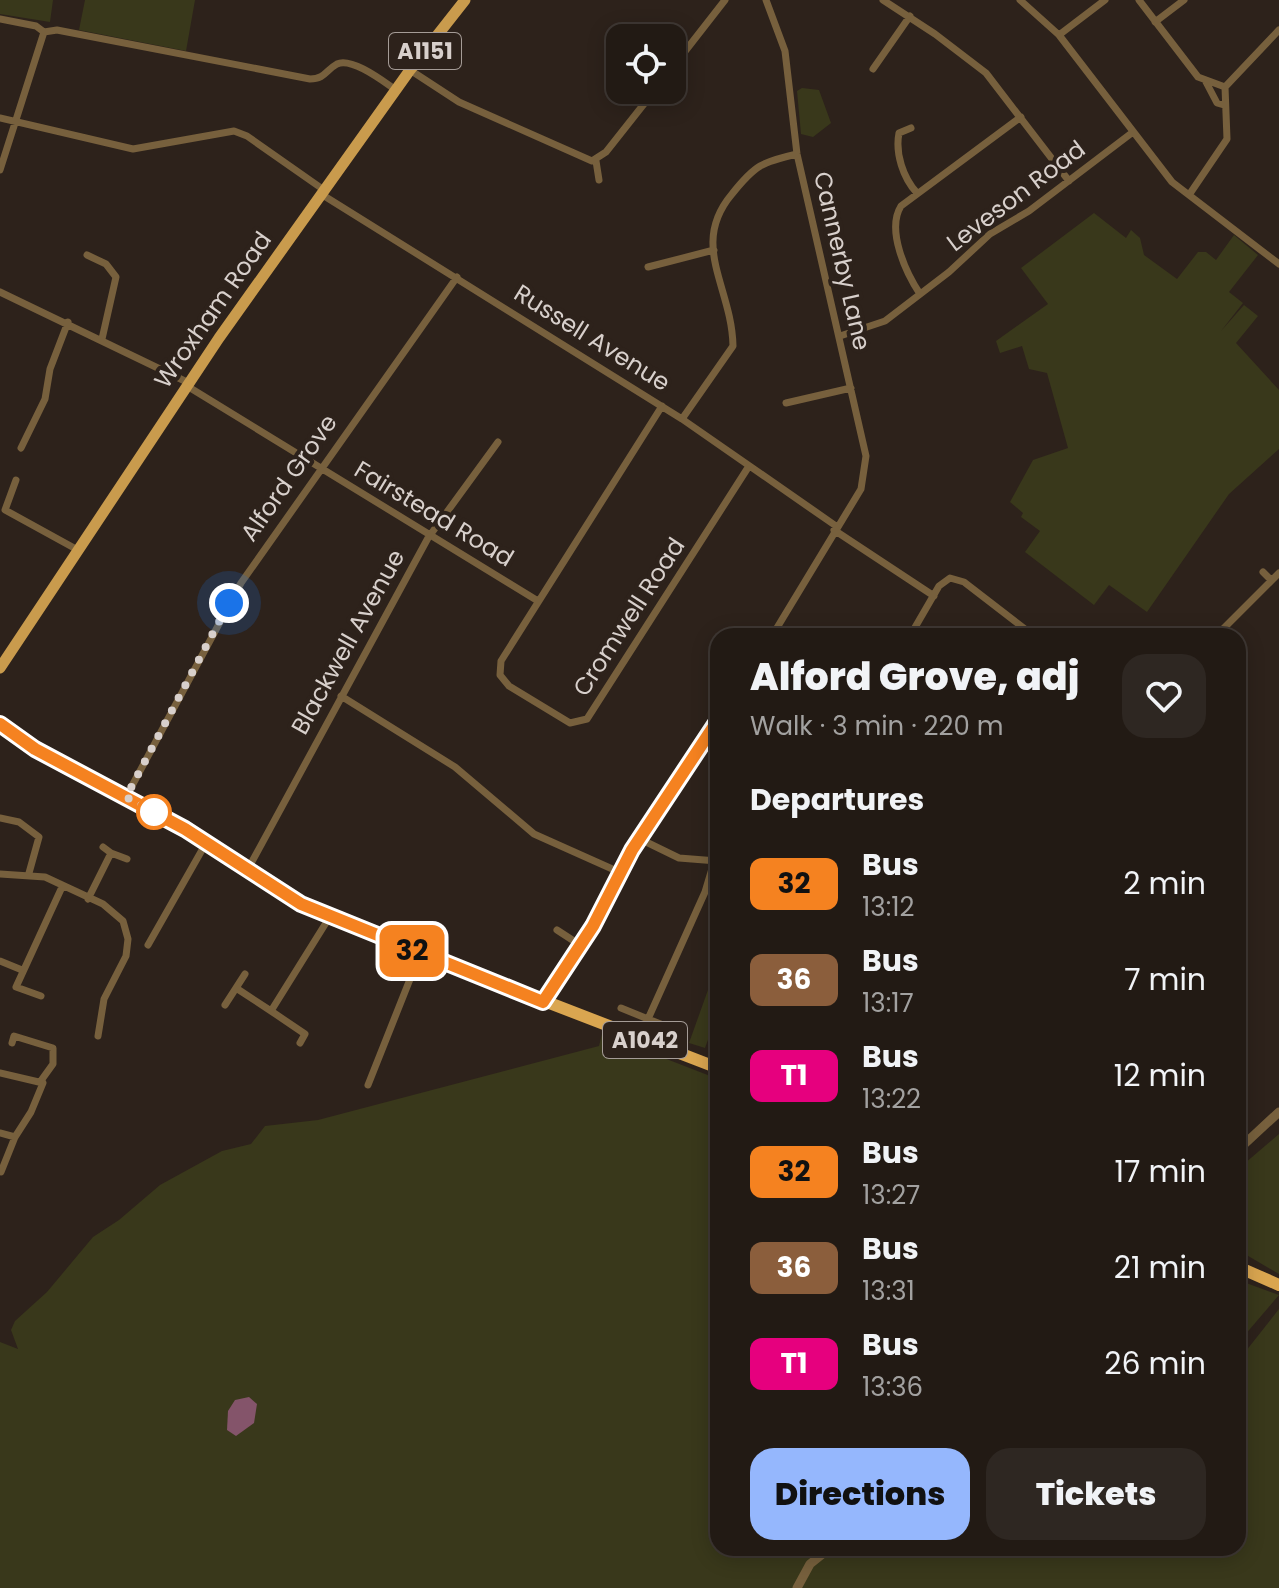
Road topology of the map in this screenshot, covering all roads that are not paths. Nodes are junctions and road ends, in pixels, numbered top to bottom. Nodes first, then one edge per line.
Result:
1 (465, 0) edge
2 (725, 0) edge
3 (766, 0) edge
4 (883, 0) edge
5 (1020, 0) edge
6 (1105, 0) edge
7 (1139, 0) edge
8 (1184, 0) edge
9 (910, 16) junction
10 (0, 19) edge
11 (1155, 22) junction
12 (1279, 30) edge
13 (44, 32) junction
14 (1059, 35) junction
15 (686, 50) edge
16 (873, 69) dead end
17 (410, 70) junction
18 (1206, 82) junction
19 (1225, 87) junction
20 (396, 90) junction
21 (643, 104) edge
22 (1224, 105) junction
23 (1021, 117) junction
24 (0, 118) edge
25 (14, 123) junction
26 (911, 128) dead end
27 (1133, 132) junction
28 (797, 154) junction
29 (596, 161) junction
30 (0, 170) edge
31 (599, 180) dead end
32 (1069, 181) junction
33 (322, 192) junction
34 (917, 193) junction
35 (1189, 195) junction
36 (714, 250) junction
37 (87, 255) dead end
38 (1279, 264) edge
39 (648, 267) dead end
40 (457, 277) junction
41 (0, 292) edge
42 (920, 294) junction
43 (68, 322) junction
44 (840, 336) junction
45 (102, 339) junction
46 (188, 384) junction
47 (851, 388) junction
48 (786, 403) dead end
49 (662, 406) junction
50 (682, 419) junction
51 (498, 442) dead end
52 (21, 448) dead end
53 (749, 466) junction
54 (319, 468) junction
55 (16, 480) dead end
56 (5, 510) junction
57 (0, 518) edge
58 (835, 528) junction
59 (430, 535) junction
60 (76, 549) junction
61 (1263, 572) dead end
62 (1279, 573) edge
63 (1271, 580) junction
64 (934, 596) junction
65 (538, 601) junction
66 (777, 628) edge
67 (915, 628) edge
68 (1024, 628) edge
69 (1224, 628) edge
70 (0, 670) edge
71 (341, 696) junction
72 (0, 724) edge
73 (710, 732) edge
74 (0, 733) edge
75 (23, 742) junction
76 (126, 797) junction
77 (0, 818) edge
78 (640, 839) junction
79 (206, 843) junction
80 (103, 847) dead end
81 (111, 853) junction
82 (127, 859) dead end
83 (710, 861) edge
84 (248, 869) junction
85 (619, 872) junction
86 (29, 873) junction
87 (0, 874) edge
88 (710, 878) edge
89 (62, 887) junction
90 (88, 899) junction
91 (329, 918) junction
92 (557, 930) dead end
93 (148, 945) dead end
94 (580, 945) junction
95 (420, 954) junction
96 (0, 961) edge
97 (22, 970) junction
98 (245, 974) dead end
99 (236, 988) junction
100 (41, 996) dead end
101 (543, 1002) junction
102 (225, 1005) dead end
103 (621, 1008) dead end
104 (271, 1011) junction
105 (648, 1019) junction
106 (310, 1025) dead end
107 (678, 1031) dead end
108 (305, 1034) junction
109 (98, 1036) dead end
110 (11, 1038) dead end
111 (300, 1043) dead end
112 (710, 1065) edge
113 (0, 1073) edge
114 (40, 1082) junction
115 (368, 1085) dead end
116 (1279, 1112) edge
117 (0, 1133) edge
118 (15, 1137) junction
119 (1246, 1143) edge
120 (1, 1172) edge
121 (1246, 1271) edge
122 (1279, 1285) edge
123 (820, 1556) edge
124 (797, 1588) edge

1 - 17 main road, Wroxham Road / A1151
2 - 15 street
3 - 28 street, Cannerby Lane
4 - 9 street
5 - 14 street
6 - 14 street
7 - 11 street
8 - 11 street
9 - 16 street
9 - 23 street
10 - 13 street
11 - 18 street
12 - 19 street
13 - 20 street
13 - 25 street
14 - 27 street
17 - 20 main road, Wroxham Road / A1151
17 - 29 street
18 - 19 street
18 - 22 street
19 - 22 street
20 - 33 main road, Wroxham Road / A1151
21 - 29 street
22 - 35 street
23 - 32 street
23 - 34 street
24 - 25 street, Russell Avenue
25 - 30 street
25 - 33 street, Russell Avenue
26 - 34 street
27 - 32 street, Leveson Road
27 - 35 street
28 - 36 street
28 - 44 street, Cannerby Lane
29 - 31 street
32 - 42 street, Leveson Road
33 - 40 street, Russell Avenue
33 - 46 main road, Wroxham Road / A1151
34 - 42 street
35 - 38 street
36 - 39 street
36 - 50 street
37 - 45 street
40 - 49 street, Russell Avenue
40 - 54 street, Alford Grove
41 - 43 street, Fairstead Road
42 - 44 street, Leveson Road
43 - 45 street, Fairstead Road
43 - 52 street
44 - 47 street, Cannerby Lane
45 - 46 street, Fairstead Road
46 - 54 street, Fairstead Road
46 - 60 main road, Wroxham Road / A1151
47 - 48 street
47 - 58 street, Cannerby Lane
49 - 50 street, Russell Avenue
49 - 65 street, Cromwell Road
50 - 53 street, Russell Avenue
51 - 59 street, Blackwell Avenue
53 - 58 street, Russell Avenue
53 - 65 street, Cromwell Road
54 - 59 street, Fairstead Road
54 - 76 street, Alford Grove
55 - 56 street
56 - 57 street
56 - 60 street
58 - 64 street, Russell Avenue
58 - 66 street, Cannerby Lane
59 - 65 street, Fairstead Road
59 - 71 street, Blackwell Avenue
60 - 70 main road, Wroxham Road / A1151
61 - 63 street
62 - 63 street
63 - 69 street
64 - 67 street
64 - 68 street
71 - 84 street, Blackwell Avenue
71 - 85 street
72 - 75 highway, A1042
73 - 78 street
74 - 75 highway, A1042
75 - 76 highway, A1042
76 - 79 highway, A1042
77 - 86 street
78 - 83 street
78 - 85 street
79 - 84 highway, A1042
79 - 93 street
80 - 81 street
81 - 82 street
81 - 90 street
84 - 91 highway, A1042
85 - 94 street
86 - 87 street
86 - 89 street
88 - 105 street
89 - 90 street
89 - 97 street
90 - 109 street
91 - 95 highway, A1042
91 - 104 street
92 - 94 street
94 - 101 street
95 - 101 highway, A1042
95 - 115 street
96 - 97 street
97 - 100 street
98 - 99 street
99 - 102 street
99 - 104 street
101 - 112 highway, A1042
103 - 105 street
104 - 108 street
105 - 107 street
106 - 108 street
108 - 111 street
110 - 114 street
113 - 114 street
114 - 118 street
116 - 119 street
117 - 118 street
118 - 120 street
121 - 122 highway
123 - 124 street

